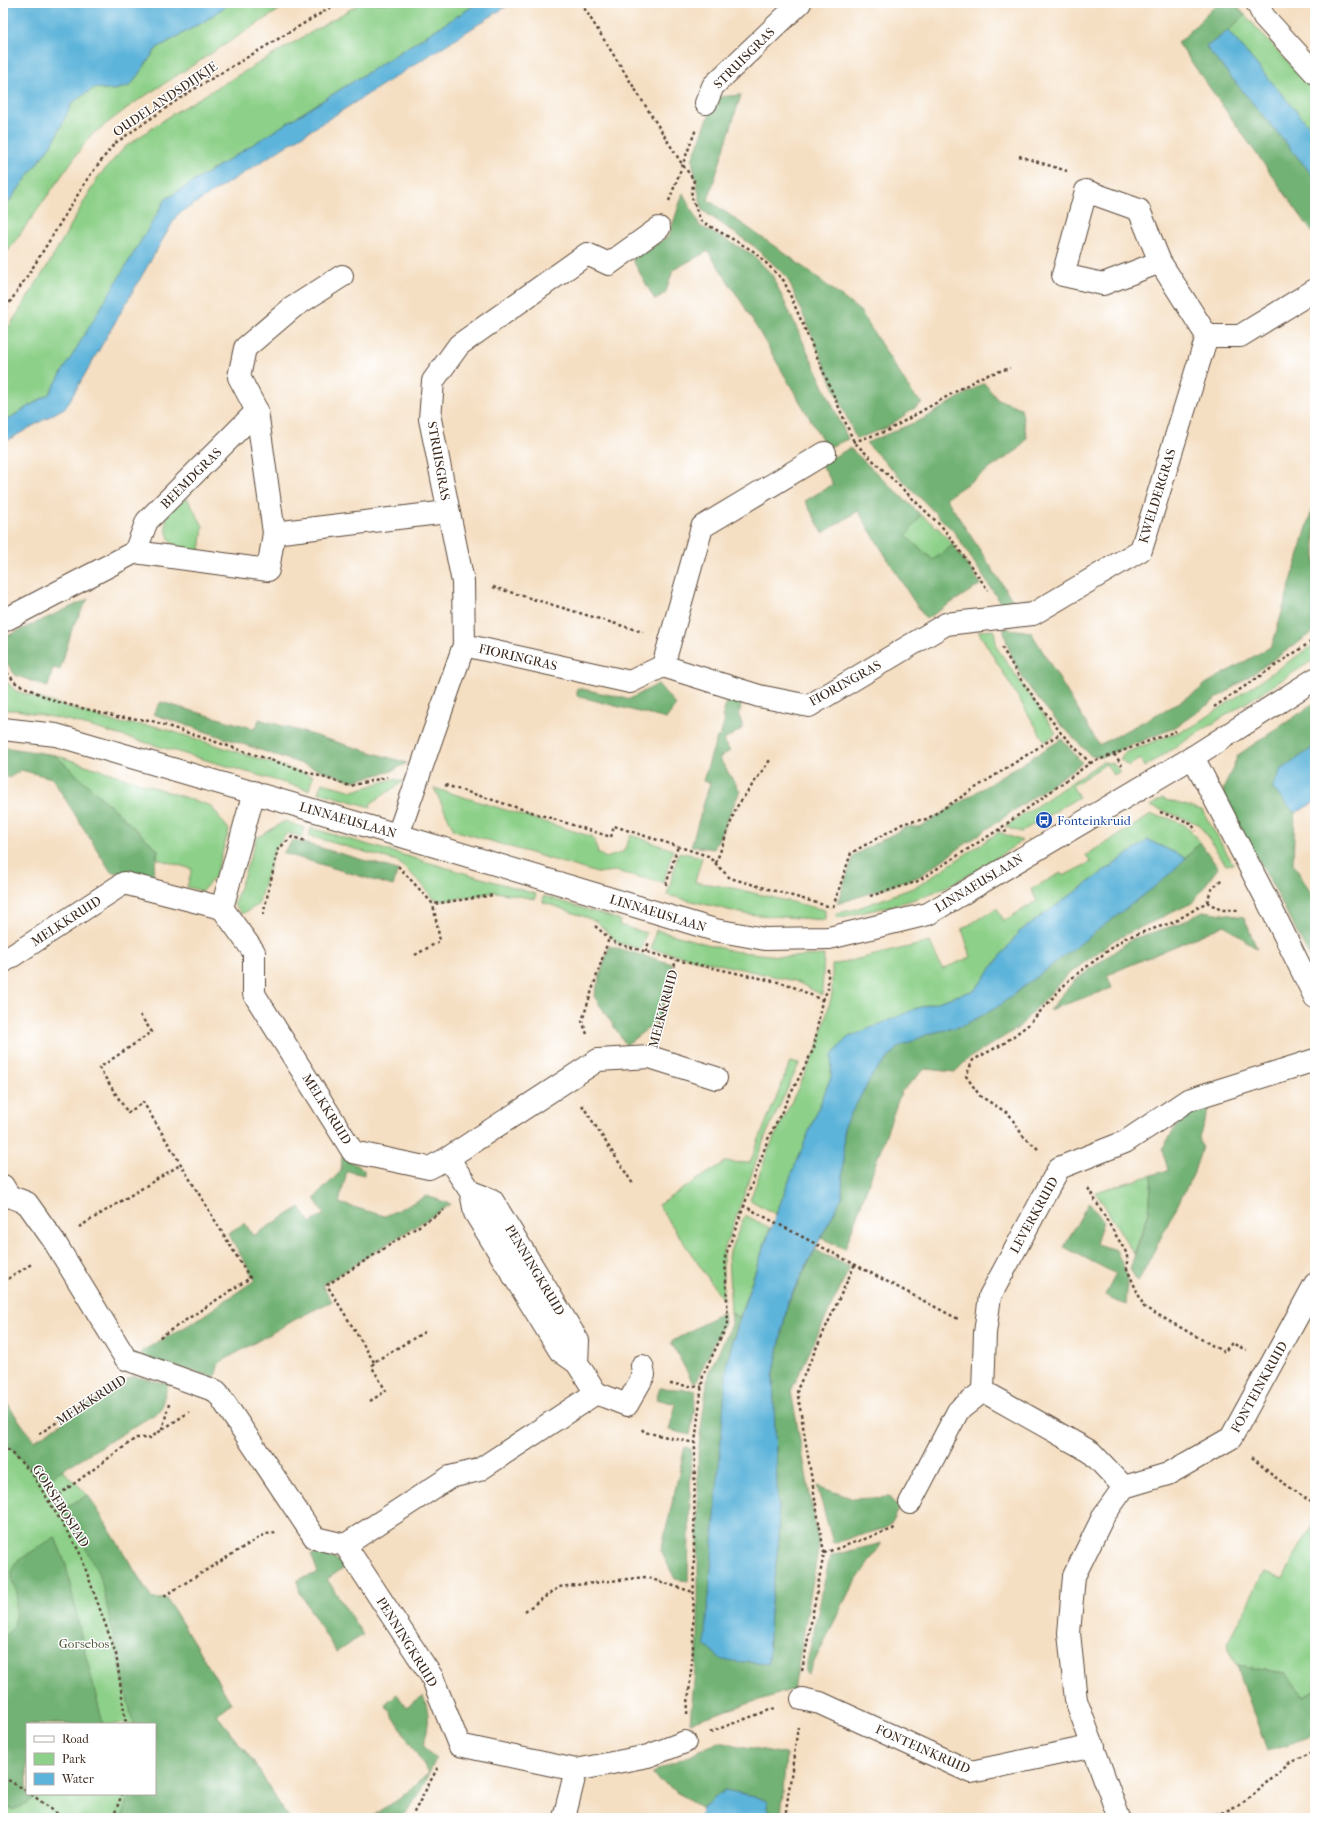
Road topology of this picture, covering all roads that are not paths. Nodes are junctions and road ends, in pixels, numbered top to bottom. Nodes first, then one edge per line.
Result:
1 (800, 3) edge
2 (1257, 3) edge
3 (1315, 73) edge
4 (706, 103) road end
5 (659, 228) road end
6 (1160, 262) junction
7 (342, 276) dead end
8 (1315, 290) edge
9 (1207, 336) junction
10 (257, 411) junction
11 (825, 454) road end
12 (447, 512) junction
13 (274, 534) junction
14 (135, 552) junction
15 (999, 618) joint
16 (3, 621) edge
17 (464, 645) junction
18 (663, 666) junction
19 (1315, 679) edge
20 (3, 729) edge
21 (1193, 757) junction
22 (254, 792) junction
23 (398, 834) junction
24 (222, 908) junction
25 (3, 962) edge
26 (1315, 997) edge
27 (1315, 1060) edge
28 (716, 1078) dead end
29 (448, 1158) junction
30 (3, 1186) edge
31 (1315, 1284) edge
32 (642, 1366) dead end
33 (983, 1391) junction
34 (596, 1393) junction
35 (1124, 1487) junction
36 (910, 1502) road end
37 (345, 1545) junction
38 (802, 1699) road end
39 (685, 1742) road end
40 (1094, 1746) junction
41 (576, 1770) junction
42 (564, 1818) edge
43 (1119, 1818) edge

1 - 4 street, STRUISGRAS
2 - 3 street
5 - 12 street, STRUISGRAS
6 - 6 street
6 - 9 street
7 - 10 street
8 - 9 street
9 - 15 street, KWELDERGRAS
10 - 13 street
10 - 14 street, BEEMDGRAS
11 - 18 street
12 - 13 street
12 - 17 street, STRUISGRAS
13 - 14 street
14 - 16 street
15 - 18 street, FIORINGRAS
17 - 18 street, FIORINGRAS
17 - 23 street, STRUISGRAS
19 - 21 street, LINNAEUSLAAN
20 - 22 street, LINNAEUSLAAN
21 - 23 street, LINNAEUSLAAN
21 - 26 street
22 - 23 street, LINNAEUSLAAN
22 - 24 street
24 - 25 street, MELKKRUID
24 - 29 street, MELKKRUID
27 - 33 street, LEVERKRUID
28 - 29 street, MELKKRUID
29 - 34 street, PENNINGKRUID
30 - 37 street, MELKKRUID
31 - 35 street, FONTEINKRUID
32 - 34 street
33 - 35 street
33 - 36 street
34 - 37 street
35 - 40 street
37 - 41 street, PENNINGKRUID
38 - 40 street, FONTEINKRUID
39 - 41 street
40 - 43 street
41 - 42 street

